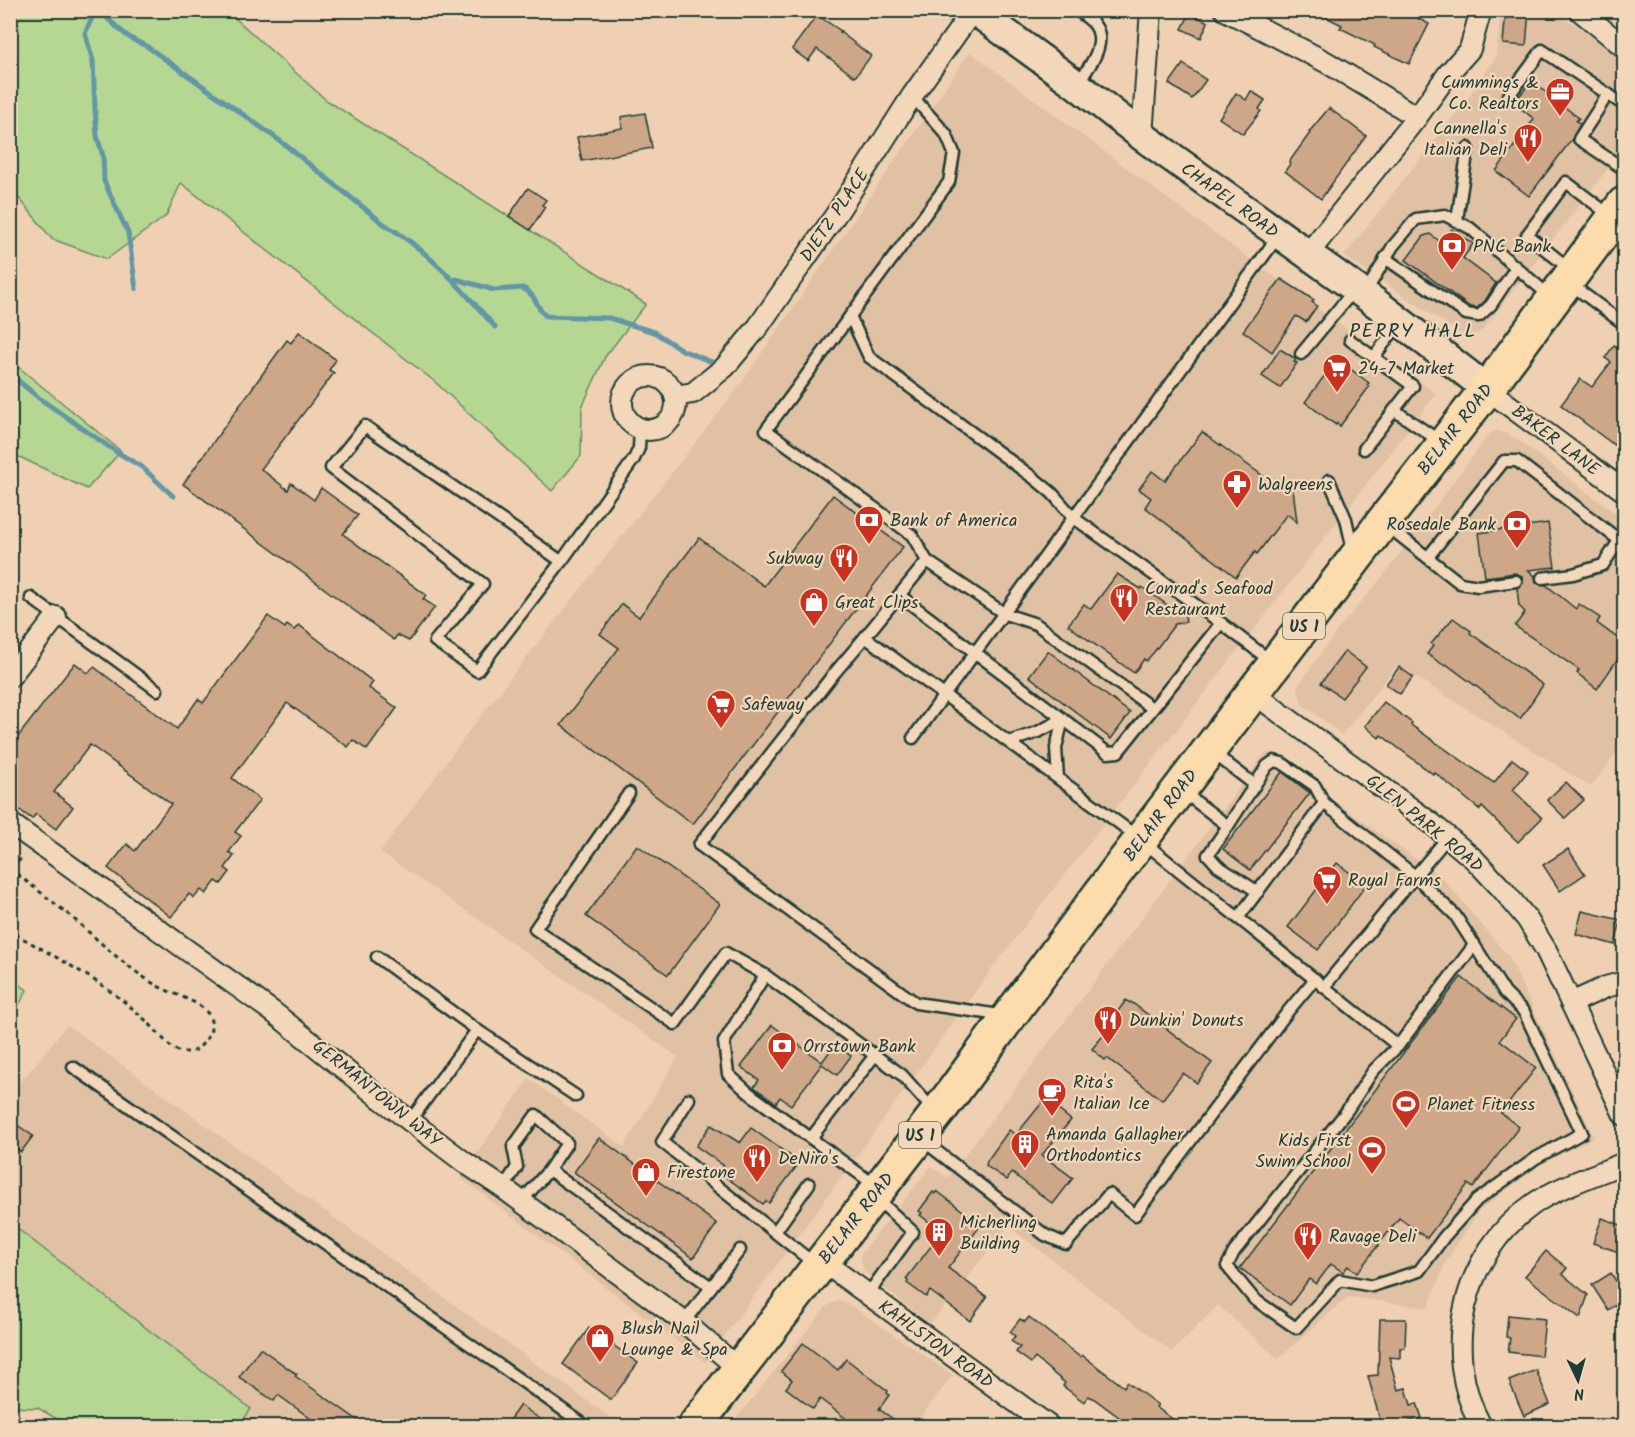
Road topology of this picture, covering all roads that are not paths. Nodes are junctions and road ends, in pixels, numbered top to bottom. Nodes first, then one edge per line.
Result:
1 (973, 10) edge
2 (1077, 10) edge
3 (1152, 10) edge
4 (1225, 10) edge
5 (1481, 10) edge
6 (1579, 10) edge
7 (1624, 47) edge
8 (1077, 85) junction
9 (1608, 94) junction
10 (912, 96) junction
11 (1504, 101) dead end
12 (1624, 105) edge
13 (1417, 117) junction
14 (1142, 136) junction
15 (1468, 148) dead end
16 (1624, 169) edge
17 (1620, 215) edge
18 (1457, 220) junction
19 (1279, 235) junction
20 (1307, 255) junction
21 (1385, 258) junction
22 (1516, 267) junction
23 (1564, 284) junction
24 (1359, 292) junction
25 (850, 316) junction
26 (1400, 322) junction
27 (1624, 324) edge
28 (1350, 340) dead end
29 (1301, 354) dead end
30 (1374, 357) junction
31 (1487, 389) junction
32 (675, 396) junction
33 (1394, 410) junction
34 (640, 429) junction
35 (1444, 444) junction
36 (1365, 449) dead end
37 (1329, 480) dead end
38 (1621, 482) edge
39 (1074, 518) junction
40 (1383, 522) junction
41 (1622, 536) edge
42 (1428, 557) junction
43 (1355, 559) junction
44 (561, 561) junction
45 (927, 561) junction
46 (1542, 578) dead end
47 (1516, 581) dead end
48 (899, 595) junction
49 (31, 598) dead end
50 (1005, 614) junction
51 (56, 617) junction
52 (1221, 623) junction
53 (865, 638) junction
54 (976, 654) junction
55 (1275, 664) junction
56 (10, 677) edge
57 (157, 690) dead end
58 (1253, 693) junction
59 (946, 695) junction
60 (1152, 708) junction
61 (1064, 719) junction
62 (913, 738) dead end
63 (1009, 742) junction
64 (1210, 750) junction
65 (1058, 778) junction
66 (1255, 785) junction
67 (1180, 789) junction
68 (628, 793) dead end
69 (1324, 803) junction
70 (10, 822) edge
71 (1228, 826) junction
72 (1448, 837) junction
73 (1141, 841) junction
74 (1416, 876) junction
75 (1258, 892) junction
76 (1238, 918) junction
77 (1474, 945) junction
78 (377, 957) dead end
79 (765, 975) junction
80 (1315, 979) junction
81 (1624, 982) edge
82 (1324, 987) junction
83 (1571, 1003) junction
84 (993, 1014) dead end
85 (477, 1030) junction
86 (1398, 1046) junction
87 (875, 1055) junction
88 (73, 1067) dead end
89 (576, 1096) dead end
90 (689, 1099) dead end
91 (1624, 1115) edge
92 (410, 1121) junction
93 (928, 1125) junction
94 (811, 1138) junction
95 (1624, 1163) edge
96 (549, 1170) junction
97 (809, 1184) dead end
98 (503, 1188) junction
99 (876, 1192) junction
100 (521, 1203) junction
101 (776, 1232) junction
102 (740, 1250) dead end
103 (820, 1264) junction
104 (711, 1287) junction
105 (868, 1294) junction
106 (684, 1322) junction
107 (739, 1369) junction
108 (586, 1426) edge
109 (695, 1426) edge
110 (1049, 1426) edge
111 (1481, 1426) edge

1 - 8 street, CHAPEL ROAD
1 - 10 street, DIETZ PLACE
2 - 8 lane
3 - 14 street
4 - 13 street
5 - 13 street
6 - 7 street
8 - 14 street, CHAPEL ROAD
9 - 11 lane
9 - 12 lane
9 - 16 lane
10 - 25 lane
10 - 32 street, DIETZ PLACE
13 - 20 street
14 - 19 street, CHAPEL ROAD
15 - 18 lane
17 - 23 highway, BELAIR ROAD / US 1
17 - 23 lane
18 - 21 lane
18 - 22 lane
19 - 20 street, CHAPEL ROAD
19 - 39 lane
20 - 24 street, CHAPEL ROAD
21 - 22 lane
21 - 24 lane
22 - 23 lane
23 - 27 lane
23 - 31 highway, BELAIR ROAD / US 1
24 - 26 street, CHAPEL ROAD
24 - 29 lane
25 - 39 lane
25 - 45 lane
26 - 30 lane
26 - 31 street, CHAPEL ROAD
28 - 30 lane
30 - 33 lane
31 - 35 highway, BELAIR ROAD / US 1
31 - 38 street, BAKER LANE
32 - 34 street
32 - 34 street
33 - 35 lane
33 - 36 lane
34 - 44 lane
35 - 40 highway, BELAIR ROAD / US 1
37 - 43 lane
39 - 50 lane
39 - 52 lane
40 - 42 lane
40 - 43 highway, BELAIR ROAD / US 1
41 - 42 lane
41 - 46 lane
42 - 47 lane
43 - 55 highway, BELAIR ROAD / US 1
44 - 44 lane
45 - 48 lane
45 - 50 lane
48 - 53 lane
48 - 54 lane
49 - 51 lane
50 - 54 lane
50 - 60 lane
51 - 56 street
51 - 57 lane
52 - 55 lane
52 - 60 lane
53 - 59 lane
53 - 84 lane
54 - 59 lane
54 - 61 lane
55 - 58 highway, BELAIR ROAD / US 1
58 - 64 highway, BELAIR ROAD / US 1
58 - 72 street, GLEN PARK ROAD
59 - 62 lane
59 - 63 lane
60 - 61 lane
61 - 63 lane
61 - 65 lane
63 - 65 lane
64 - 66 lane
64 - 67 highway, BELAIR ROAD / US 1
65 - 73 lane
66 - 69 lane
66 - 71 lane
67 - 71 lane
67 - 73 highway, BELAIR ROAD / US 1
68 - 79 lane
69 - 74 lane
69 - 75 lane
70 - 92 street, GERMANTOWN WAY
71 - 75 lane
72 - 74 lane
72 - 83 street, GLEN PARK ROAD
73 - 76 lane
73 - 93 highway, BELAIR ROAD / US 1
74 - 77 lane
74 - 82 lane
75 - 76 lane
76 - 80 lane
77 - 86 lane
77 - 86 lane
78 - 85 lane
79 - 87 lane
79 - 94 lane
80 - 82 lane
80 - 93 lane
81 - 83 street
82 - 86 lane
83 - 91 street, GLEN PARK ROAD
85 - 89 lane
85 - 92 lane
87 - 93 lane
87 - 94 lane
88 - 108 lane
90 - 101 lane
92 - 98 street, GERMANTOWN WAY
93 - 99 highway, BELAIR ROAD / US 1
94 - 99 lane
95 - 111 street
96 - 98 lane
96 - 100 lane
96 - 104 lane
97 - 101 lane
98 - 100 street, GERMANTOWN WAY
99 - 103 highway, BELAIR ROAD / US 1
99 - 105 lane
100 - 106 street, GERMANTOWN WAY
101 - 103 lane
102 - 104 lane
103 - 105 street, KAHLSTON ROAD
103 - 107 highway, BELAIR ROAD / US 1
104 - 106 lane
105 - 110 street, KAHLSTON ROAD
106 - 107 street, GERMANTOWN WAY
107 - 109 highway, BELAIR ROAD / US 1

